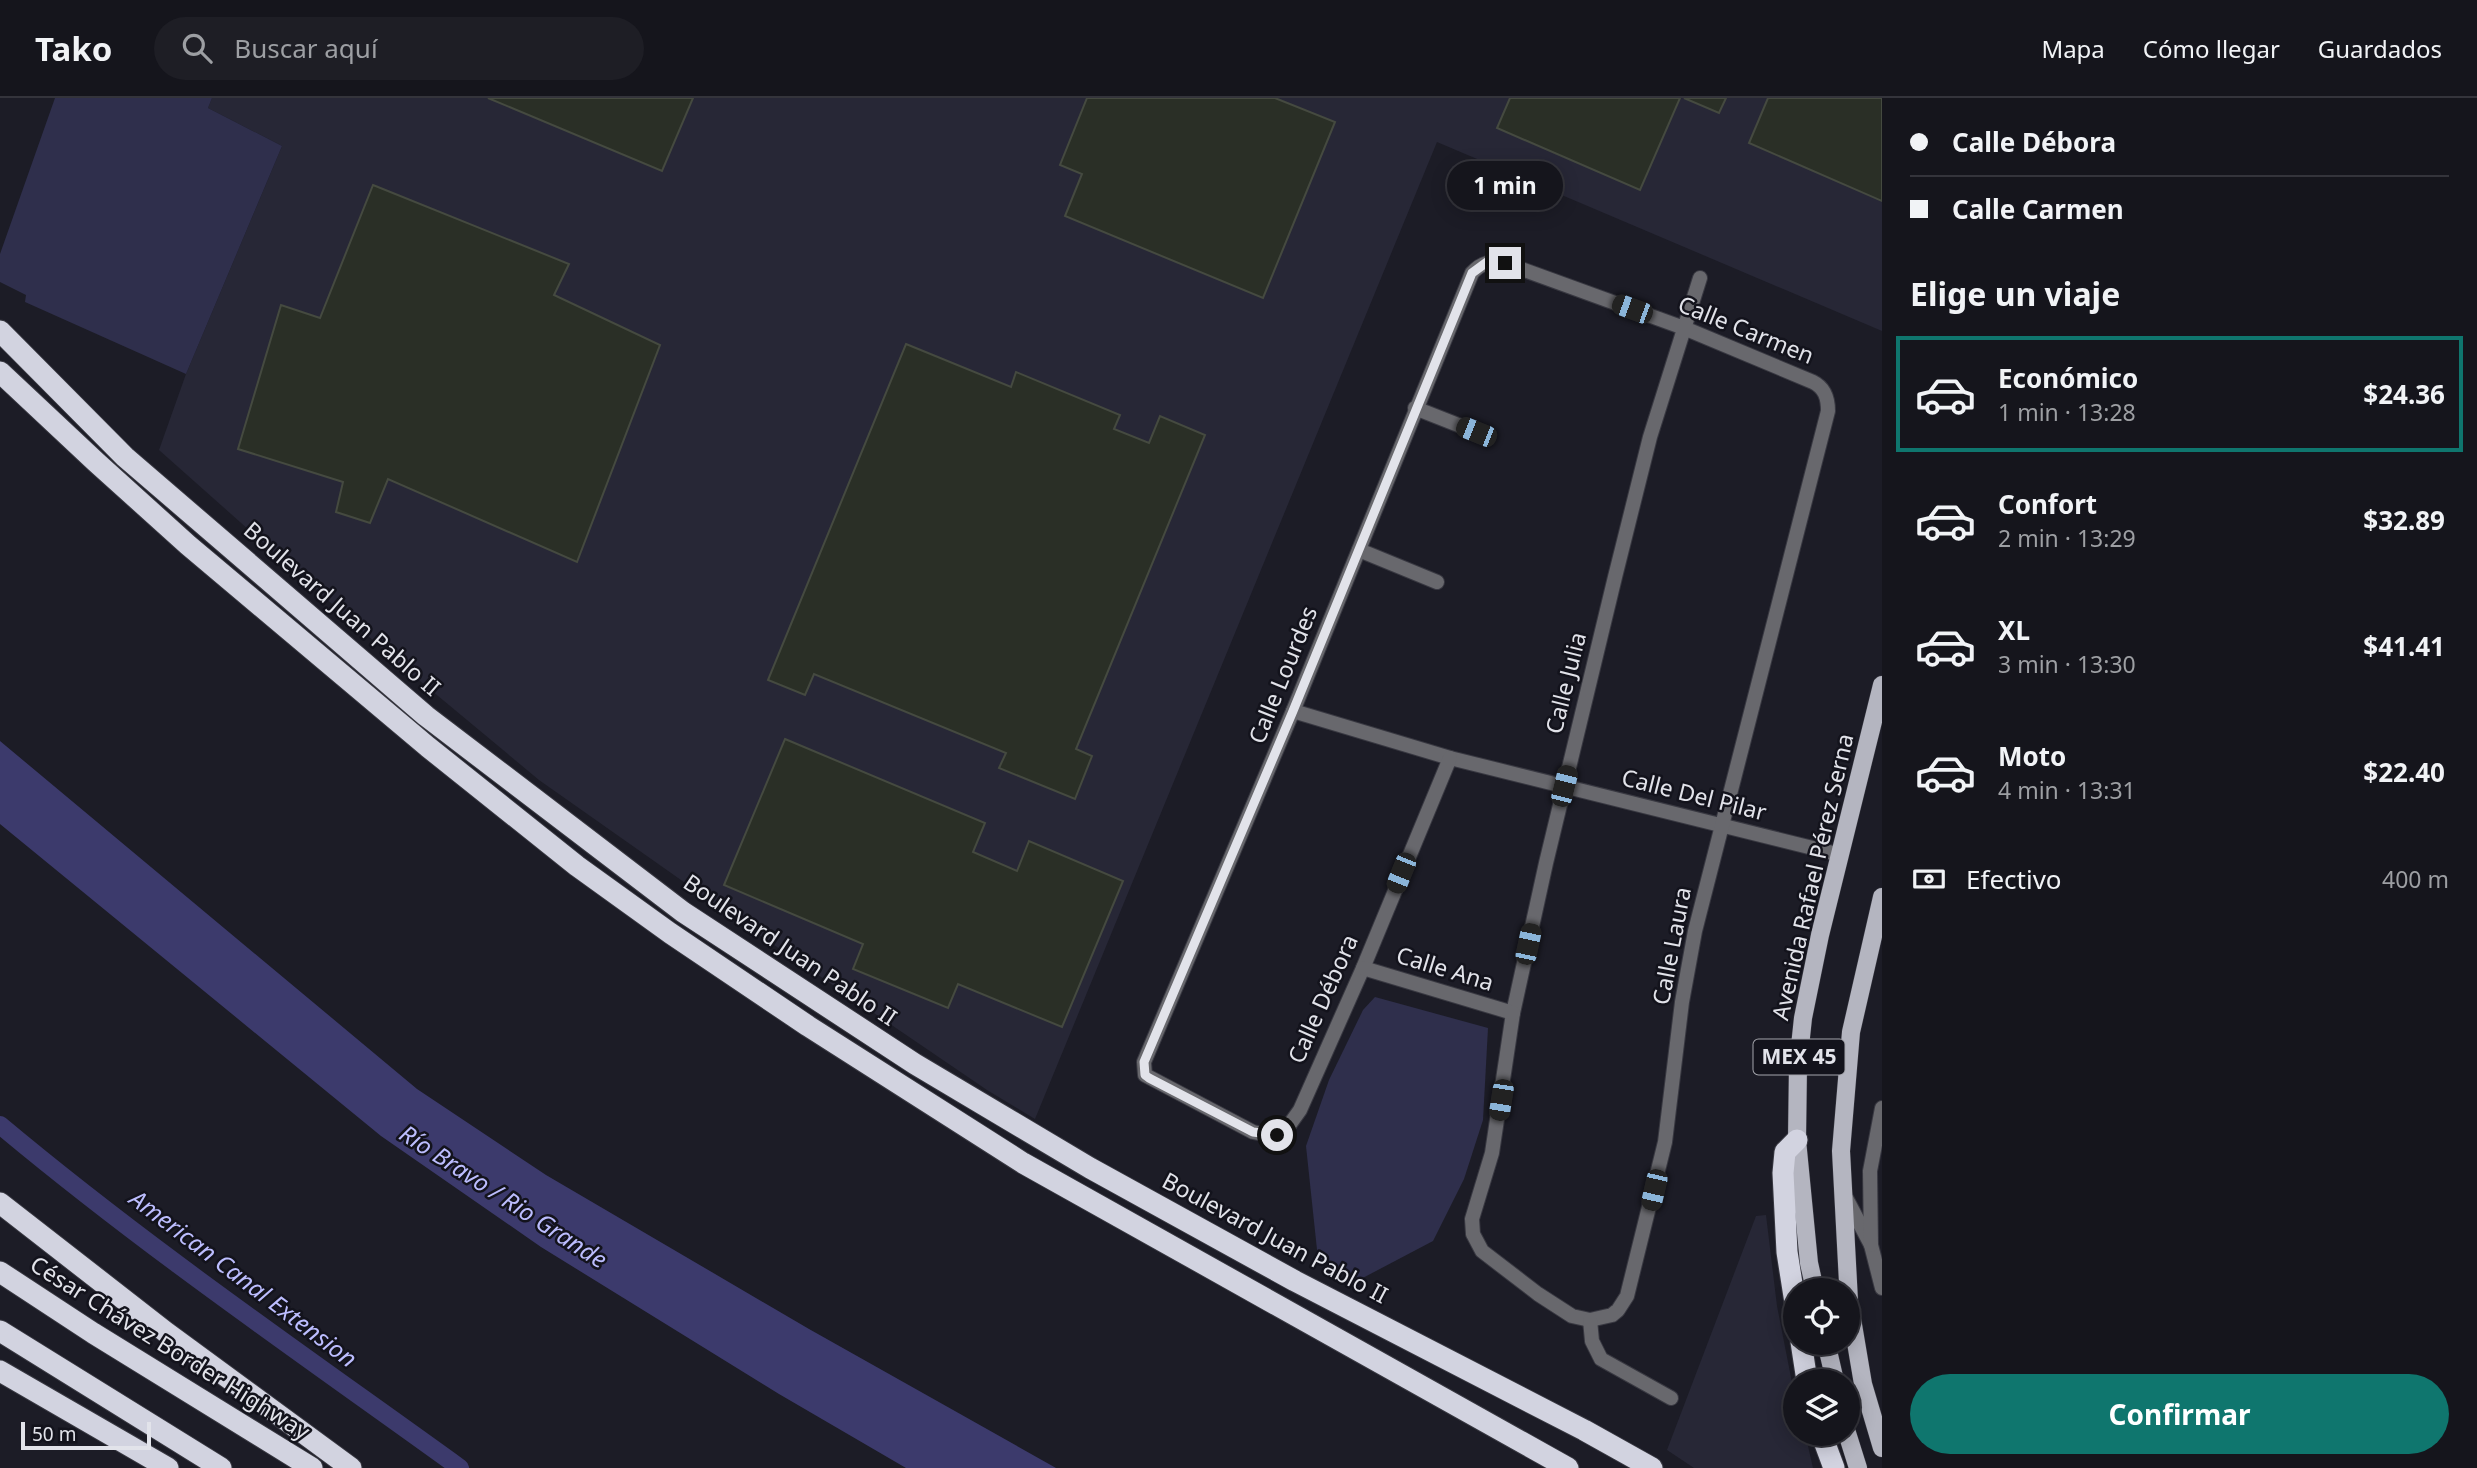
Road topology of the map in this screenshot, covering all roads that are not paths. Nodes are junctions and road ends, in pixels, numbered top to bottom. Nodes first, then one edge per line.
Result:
1 (1472, 273) joint
2 (1700, 278) dead end
3 (1684, 328) junction
4 (0, 331) edge
5 (0, 372) edge
6 (1416, 408) junction
7 (1828, 411) joint
8 (1476, 432) dead end
9 (1359, 550) junction
10 (1437, 582) dead end
11 (1882, 685) edge
12 (1293, 711) junction
13 (1450, 758) junction
14 (1564, 786) junction
15 (1722, 827) junction
16 (1841, 855) junction
17 (1882, 897) edge
18 (1363, 968) junction
19 (1513, 1013) junction
20 (1163, 1084) joint
21 (1882, 1108) edge
22 (1797, 1140) junction
23 (1843, 1191) junction
24 (0, 1203) edge
25 (1871, 1245) junction
26 (0, 1272) edge
27 (1791, 1278) edge
28 (1812, 1278) edge
29 (1882, 1288) edge
30 (1590, 1320) junction
31 (0, 1331) edge
32 (0, 1371) edge
33 (1671, 1398) dead end
34 (1826, 1446) edge
35 (1851, 1446) edge
36 (1882, 1448) edge
37 (168, 1468) edge
38 (221, 1468) edge
39 (312, 1468) edge
40 (351, 1468) edge
41 (1568, 1468) edge
42 (1652, 1468) edge
43 (1834, 1468) edge
44 (1858, 1468) edge

1 - 3 street, Calle Carmen
1 - 6 street, Calle Lourdes
2 - 3 street, Calle Julia
3 - 7 street, Calle Carmen
3 - 14 street, Calle Julia
4 - 42 highway, Boulevard Juan Pablo II
5 - 41 highway
6 - 8 street
6 - 9 street, Calle Lourdes
7 - 15 street, Calle Laura
9 - 10 street
9 - 12 street, Calle Lourdes
11 - 16 main road, Avenida Rafael Pérez Serna / MEX 45
12 - 13 street, Calle Del Pilar
12 - 20 street, Calle Lourdes
13 - 14 street, Calle Del Pilar
13 - 18 street, Calle Débora
14 - 15 street, Calle Del Pilar
14 - 19 street, Calle Julia
15 - 16 street, Calle Del Pilar
15 - 30 street, Calle Laura
16 - 22 main road, Avenida Rafael Pérez Serna / MEX 45
17 - 23 main road, MEX 45
18 - 19 street, Calle Ana
18 - 20 street, Calle Débora
19 - 30 street, Calle Julia
21 - 25 street
22 - 27 highway
22 - 28 main road, Avenida Rafael Pérez Serna / MEX 45
23 - 25 street
23 - 36 main road, MEX 45
24 - 40 highway
25 - 29 street
26 - 39 highway, César Chávez Border Highway
30 - 33 street
31 - 38 highway
32 - 37 highway
34 - 43 highway
35 - 44 main road

